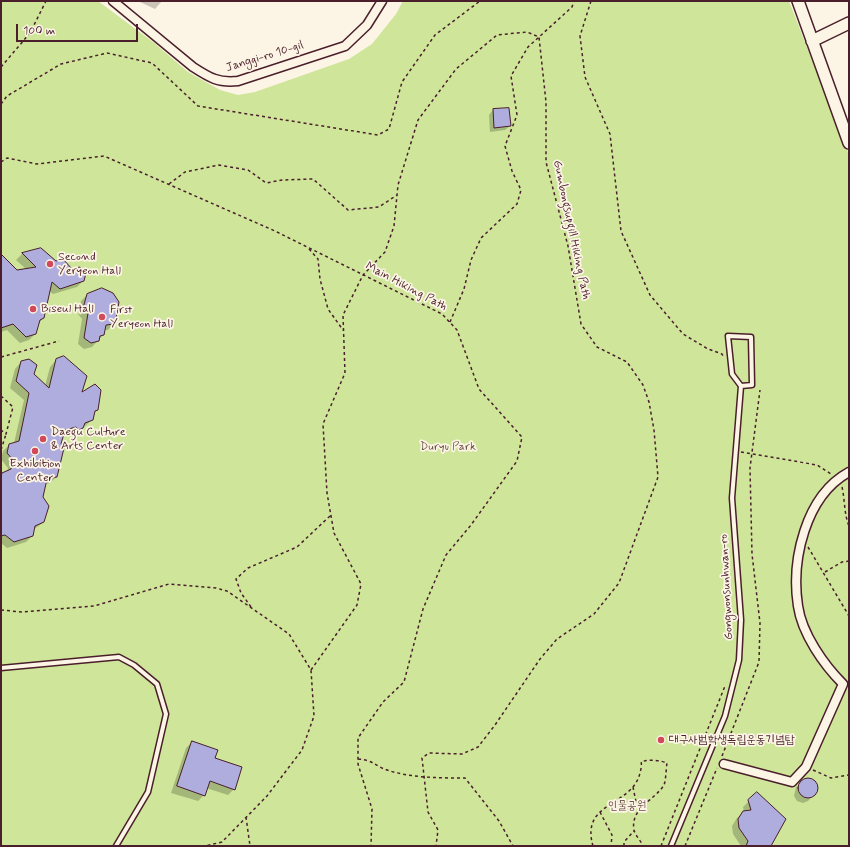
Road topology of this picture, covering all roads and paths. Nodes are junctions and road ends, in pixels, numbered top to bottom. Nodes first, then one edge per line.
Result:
1 (46, 1) edge
2 (113, 1) edge
3 (382, 1) edge
4 (480, 1) edge
5 (574, 1) edge
6 (591, 1) edge
7 (798, 1) edge
8 (849, 23) edge
9 (539, 37) junction
10 (812, 41) junction
11 (1, 67) edge
12 (1, 104) edge
13 (846, 125) edge
14 (849, 143) edge
15 (1, 162) edge
16 (168, 185) junction
17 (397, 195) junction
18 (308, 247) junction
19 (363, 275) junction
20 (450, 322) junction
21 (343, 331) junction
22 (59, 340) dead end
23 (1, 357) edge
24 (732, 374) junction
25 (741, 386) junction
26 (1, 396) edge
27 (1, 430) edge
28 (6, 434) junction
29 (1, 450) edge
30 (739, 451) dead end
31 (849, 472) edge
32 (840, 479) junction
33 (331, 515) junction
34 (849, 526) edge
35 (808, 546) dead end
36 (849, 561) edge
37 (825, 572) junction
38 (252, 608) junction
39 (1, 610) edge
40 (849, 616) edge
41 (1, 668) edge
42 (311, 670) junction
43 (846, 682) edge
44 (727, 683) dead end
45 (358, 759) junction
46 (724, 764) dead end
47 (806, 768) junction
48 (849, 775) edge
49 (423, 776) junction
50 (633, 787) junction
51 (641, 808) junction
52 (600, 812) junction
53 (246, 817) junction
54 (634, 831) junction
55 (116, 846) edge
56 (205, 846) edge
57 (250, 846) edge
58 (371, 846) edge
59 (436, 846) edge
60 (513, 846) edge
61 (593, 846) edge
62 (612, 846) edge
63 (624, 846) edge
64 (643, 846) edge
65 (661, 846) edge
66 (671, 846) edge

1 - 11 path
2 - 3 street, Janggi-ro 10-gil
4 - 12 path
5 - 9 path
6 - 24 path
7 - 10 main road
8 - 10 main road
9 - 17 path
9 - 20 path
9 - 49 path, Gumbongsupgill Hiking Path
10 - 13 main road
13 - 14 main road
15 - 16 path, Main Hiking Path
16 - 17 path
16 - 18 path, Main Hiking Path
17 - 19 path
18 - 19 path, Main Hiking Path
18 - 21 path
19 - 20 path, Main Hiking Path
19 - 21 path
20 - 45 path, Main Hiking Path
21 - 33 path
22 - 23 path
24 - 25 lane
24 - 25 lane
25 - 66 lane, Gongwonsunhwan-ro
26 - 28 path
27 - 28 path
28 - 29 path
30 - 32 path
31 - 32 street
32 - 34 path
32 - 43 street
33 - 38 path
33 - 42 path
35 - 37 path
36 - 37 path
37 - 40 path
38 - 39 path
38 - 42 path
41 - 55 lane
42 - 53 path
43 - 47 street
44 - 65 path
45 - 49 path
45 - 58 path, Main Hiking Path
46 - 47 street
47 - 48 path
49 - 59 path, Gumbongsupgill Hiking Path
49 - 60 path
50 - 51 path
50 - 51 path
50 - 52 path
51 - 54 path
52 - 61 path
52 - 62 path
53 - 56 path
53 - 57 path
54 - 63 path
54 - 64 path

